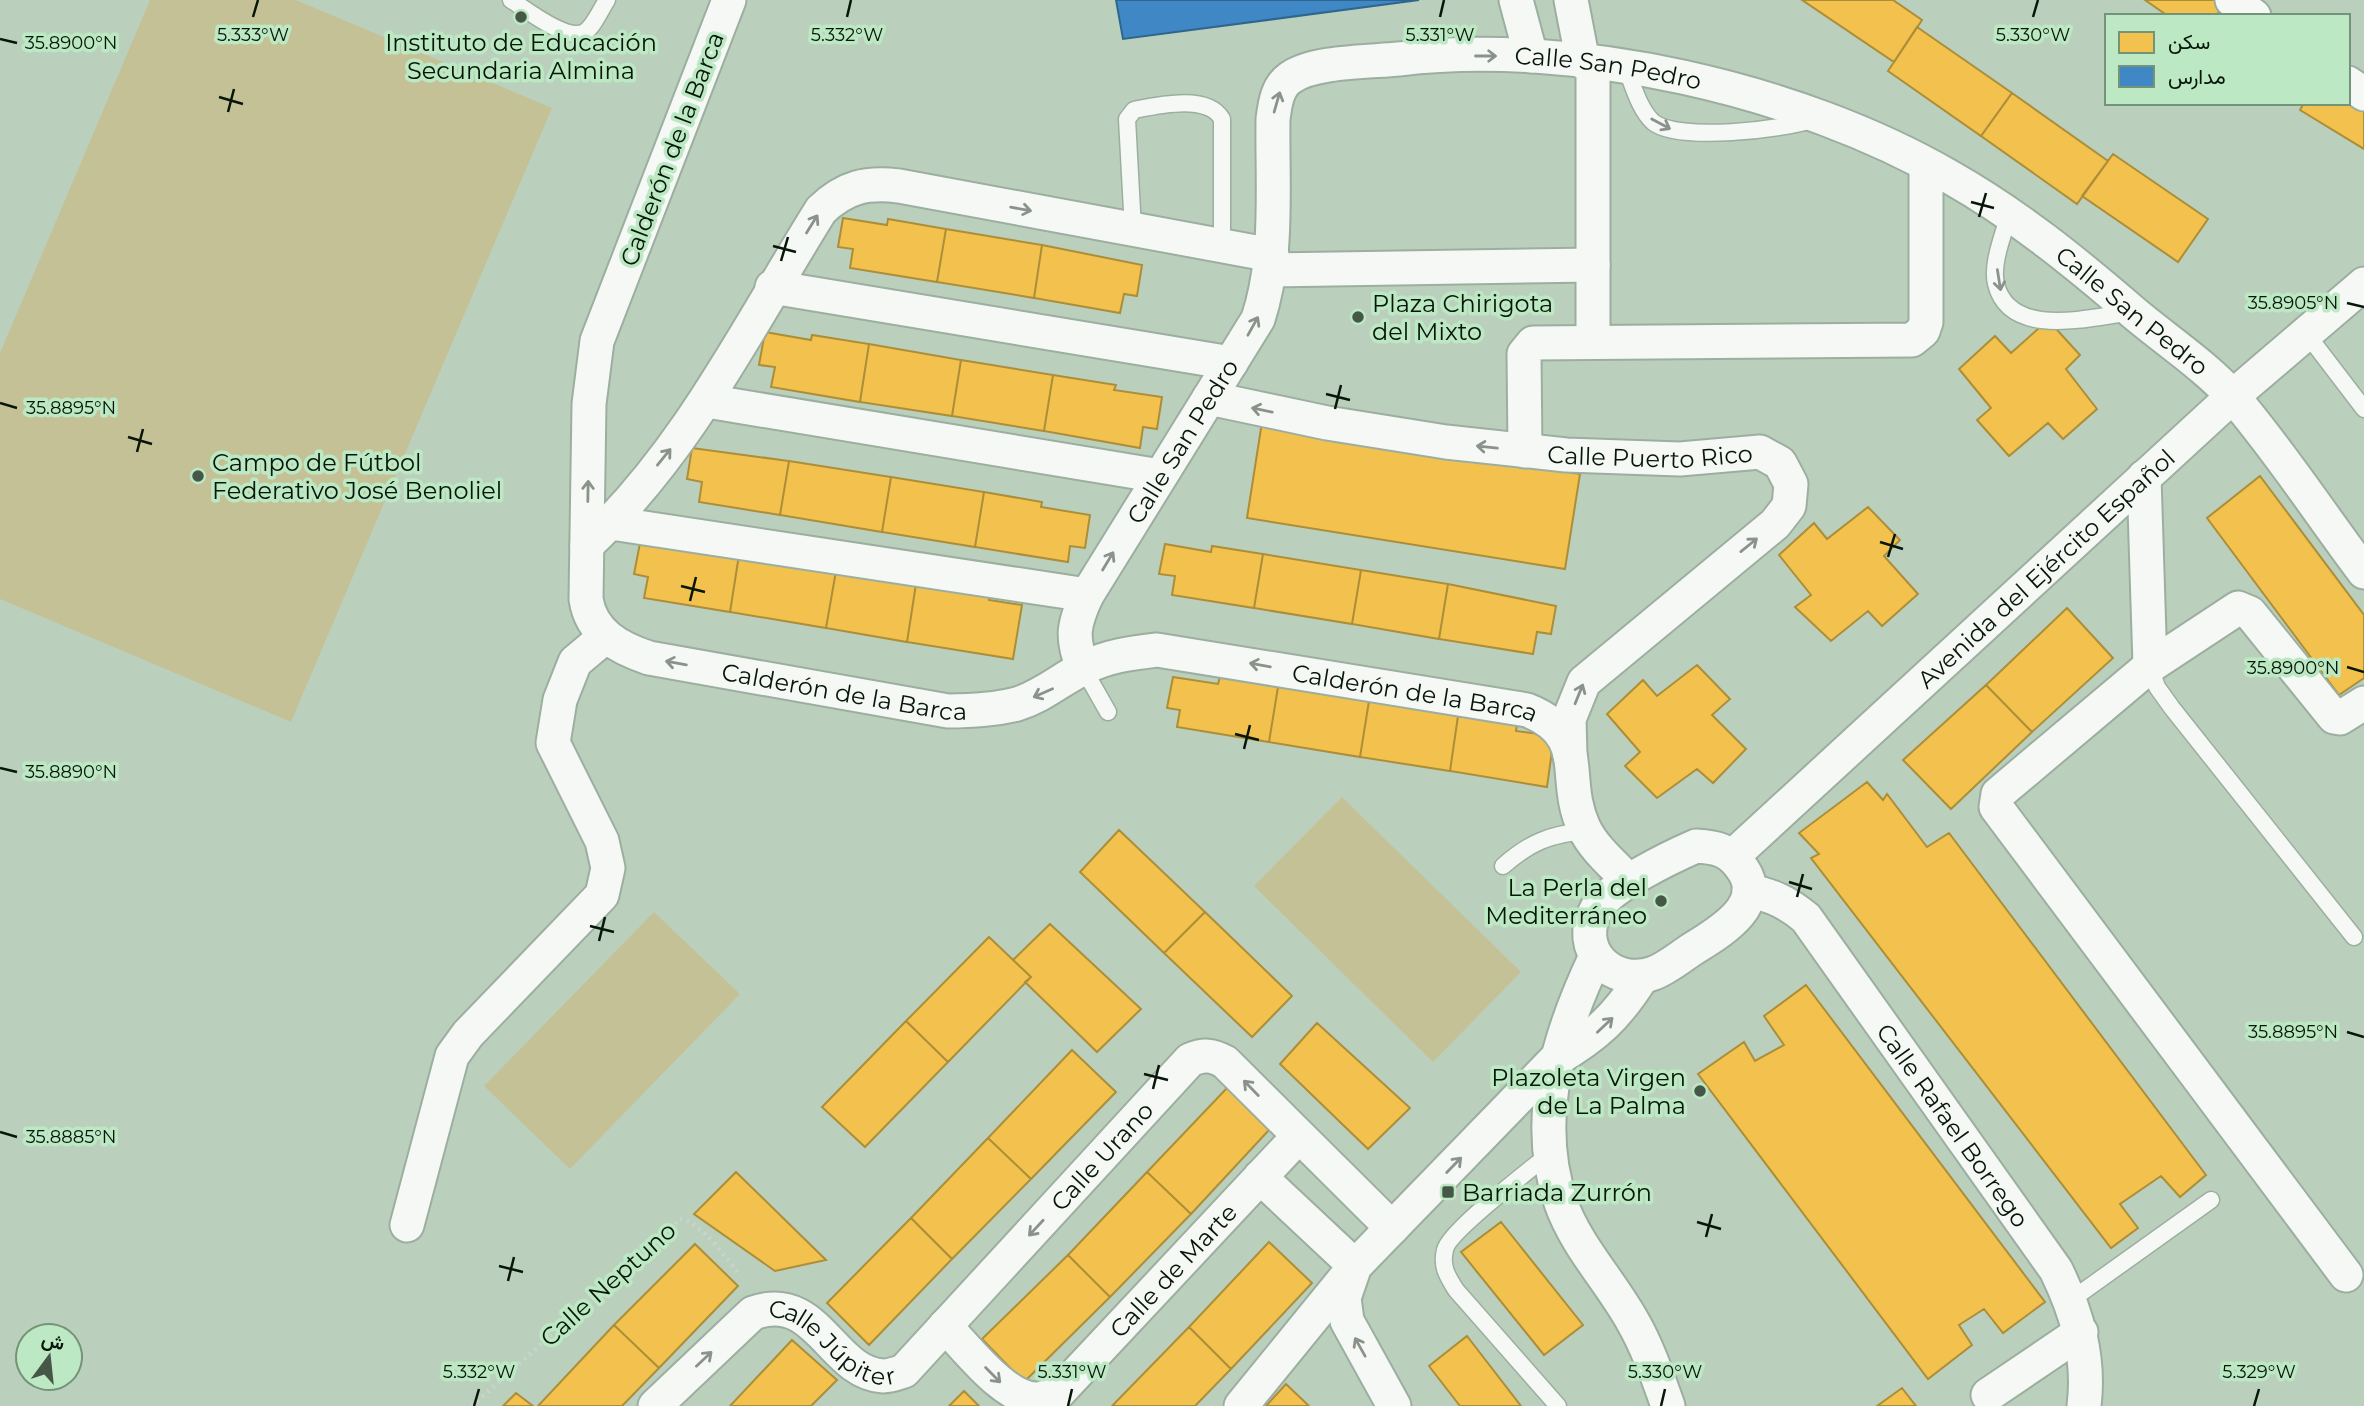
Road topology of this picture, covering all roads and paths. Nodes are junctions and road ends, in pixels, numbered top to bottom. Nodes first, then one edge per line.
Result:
1 (511, 0) edge
2 (607, 0) edge
3 (729, 0) edge
4 (1516, 0) edge
5 (1571, 0) edge
6 (2232, 0) edge
7 (2251, 14) edge
8 (1531, 57) junction
9 (1588, 62) junction
10 (1626, 68) junction
11 (1818, 117) junction
12 (1926, 164) junction
13 (2009, 214) junction
14 (1133, 229) junction
15 (1222, 246) junction
16 (1271, 263) junction
17 (1593, 265) junction
18 (2364, 284) edge
19 (772, 287) junction
20 (2133, 312) junction
21 (2306, 333) junction
22 (1594, 342) junction
23 (1231, 363) junction
24 (2233, 396) junction
25 (1209, 398) junction
26 (707, 401) junction
27 (2364, 408) edge
28 (1525, 451) junction
29 (1160, 476) junction
30 (2144, 477) junction
31 (599, 534) junction
32 (2364, 572) edge
33 (1087, 595) junction
34 (606, 636) junction
35 (2150, 666) junction
36 (1083, 668) junction
37 (2364, 703) edge
38 (1108, 712) dead end
39 (1570, 760) junction
40 (1585, 831) junction
41 (1733, 856) junction
42 (1503, 866) dead end
43 (1630, 882) junction
44 (1749, 891) junction
45 (2354, 937) dead end
46 (1596, 956) junction
47 (1642, 977) junction
48 (1555, 1060) junction
49 (1298, 1137) junction
50 (1549, 1154) junction
51 (1260, 1177) junction
52 (2211, 1200) dead end
53 (407, 1225) dead end
54 (1392, 1228) junction
55 (1355, 1266) junction
56 (2346, 1275) dead end
57 (2071, 1300) junction
58 (768, 1307) junction
59 (945, 1326) junction
60 (2081, 1332) junction
61 (1988, 1395) dead end
62 (472, 1406) edge
63 (655, 1406) edge
64 (1241, 1406) edge
65 (1394, 1406) edge
66 (1559, 1406) edge
67 (1668, 1406) edge
68 (2084, 1406) edge

1 - 2 lane
31 -> 3 street, Calderón de la Barca
4 - 8 street
5 - 9 street
6 - 7 street
8 - 9 street, Calle San Pedro
16 -> 8 street, Calle San Pedro
9 - 10 street, Calle San Pedro
9 - 17 street
10 - 11 street, Calle San Pedro
10 -> 11 lane
11 - 12 street, Calle San Pedro
12 - 13 street, Calle San Pedro
12 - 22 street
13 - 20 street, Calle San Pedro
13 -> 20 lane
14 - 15 street
14 - 15 lane
19 -> 14 street
15 - 16 street
16 - 17 street
23 -> 16 street, Calle San Pedro
17 - 22 street
18 - 21 street, Avenida del Ejército Español
19 - 23 street
19 - 26 street
20 - 24 street, Calle San Pedro
21 - 24 street, Avenida del Ejército Español
21 - 27 lane
22 - 28 street
23 - 25 street, Calle San Pedro
24 - 30 street, Avenida del Ejército Español
24 - 32 street, Calle San Pedro
28 -> 25 street, Calle Puerto Rico
25 - 29 street, Calle San Pedro
26 - 29 street
31 -> 26 street
39 -> 28 street, Calle Puerto Rico
33 -> 29 street, Calle San Pedro
30 - 35 street
30 - 41 street, Avenida del Ejército Español
31 - 33 street
31 - 34 street, Calderón de la Barca
33 - 36 street, Calle San Pedro
36 -> 34 street, Calderón de la Barca
34 - 53 street
35 - 37 street
35 - 45 lane
35 - 56 street
36 - 38 lane
39 -> 36 street, Calderón de la Barca
39 - 40 street, Calderón de la Barca
40 - 42 lane
40 - 43 street, Calderón de la Barca
41 - 43 street
41 - 44 street
43 - 46 street
44 - 47 street
44 - 57 street, Calle Rafael Borrego
46 - 47 street
46 - 48 street
48 -> 47 street
48 - 50 street
54 -> 48 street
49 - 51 street, Calle de Marte
49 - 54 street, Calle Urano
49 -> 59 street, Calle Urano
50 - 66 lane
50 - 67 street
51 - 55 street
59 -> 51 street, Calle de Marte
52 - 57 lane
54 - 55 street
55 - 64 street
65 -> 55 street
57 - 60 street, Calle Rafael Borrego
58 - 59 street, Calle Júpiter
58 - 62 path, Calle Neptuno
63 -> 58 street, Calle Júpiter
60 - 61 street
60 - 68 street, Calle Rafael Borrego

